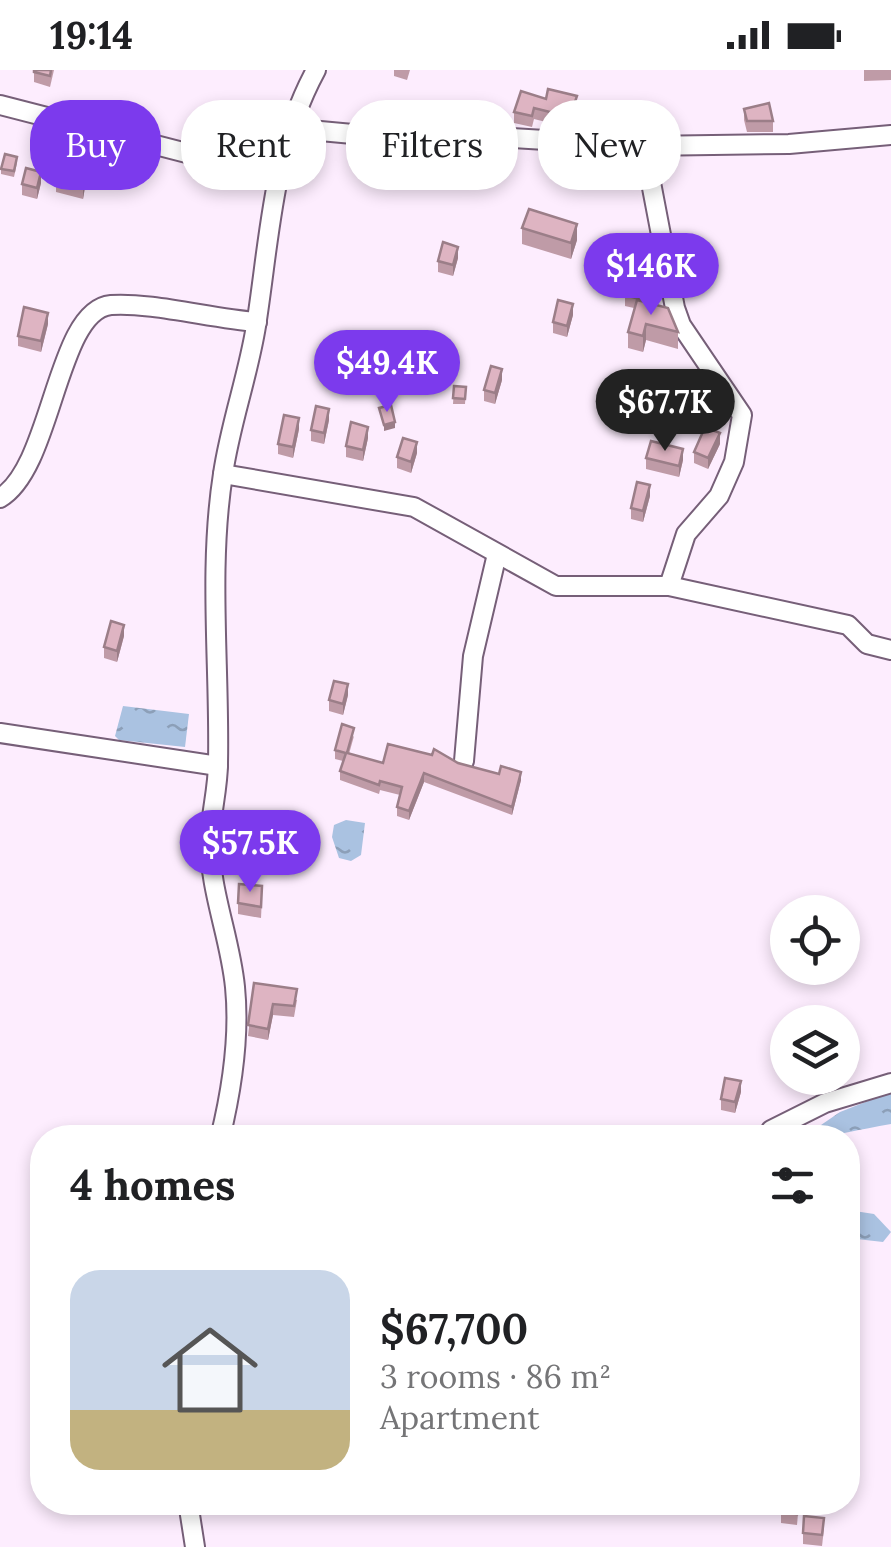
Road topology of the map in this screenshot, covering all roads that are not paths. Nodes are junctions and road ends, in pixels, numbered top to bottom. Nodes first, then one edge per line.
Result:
1 (316, 70) edge
2 (302, 100) edge
3 (0, 105) edge
4 (326, 134) edge
5 (891, 135) edge
6 (538, 139) edge
7 (681, 145) edge
8 (181, 152) edge
9 (274, 190) edge
10 (653, 190) edge
11 (257, 322) junction
12 (223, 474) junction
13 (0, 498) edge
14 (497, 554) junction
15 (669, 586) junction
16 (891, 650) edge
17 (0, 733) edge
18 (464, 761) edge
19 (218, 766) junction
20 (891, 1083) edge
21 (223, 1125) edge
22 (781, 1125) edge
23 (190, 1515) edge
24 (196, 1547) edge

1 - 2 street
3 - 8 street
4 - 6 street
5 - 7 street
9 - 11 street
10 - 15 street
11 - 12 street
11 - 13 street
12 - 14 street
12 - 19 street
14 - 15 street
14 - 18 street
15 - 16 street
17 - 19 street
19 - 21 street
20 - 22 street
23 - 24 street

